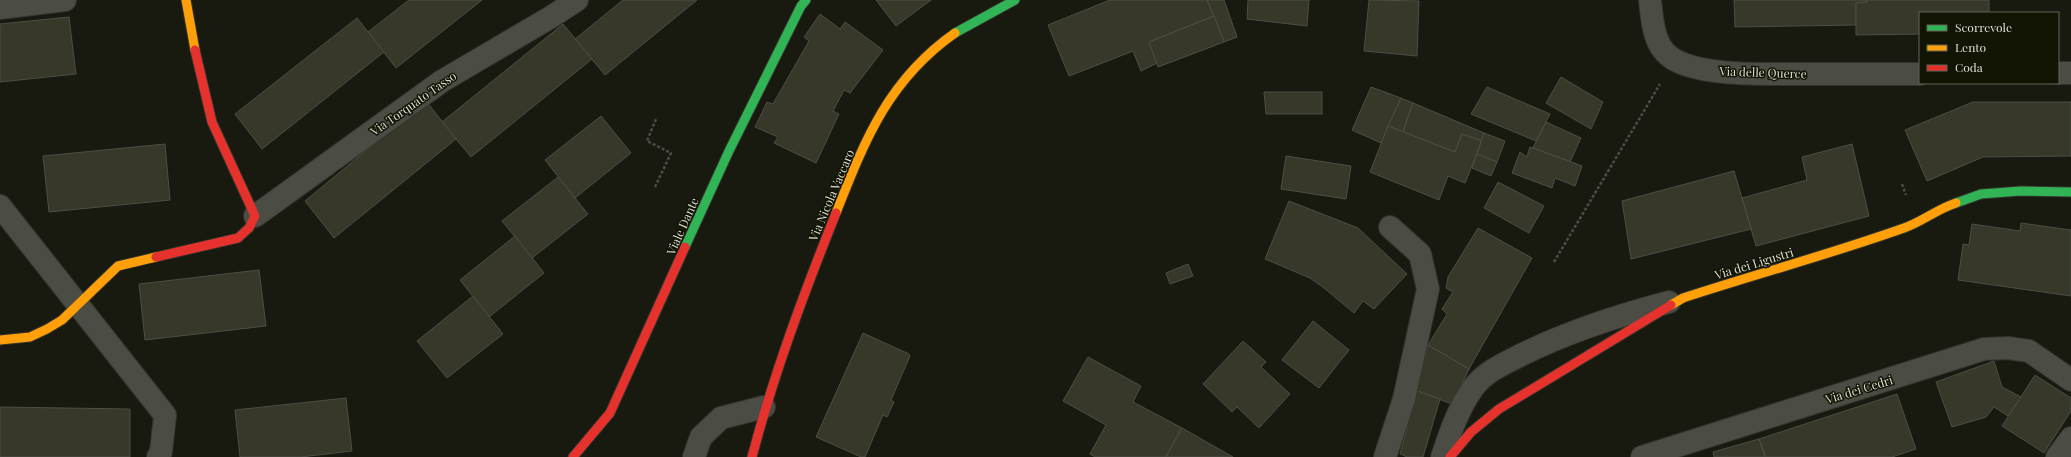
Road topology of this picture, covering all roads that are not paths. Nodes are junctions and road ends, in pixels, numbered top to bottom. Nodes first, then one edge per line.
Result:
1 (65, 0) edge
2 (186, 0) edge
3 (577, 0) edge
4 (806, 0) edge
5 (1015, 0) edge
6 (1650, 0) edge
7 (0, 8) edge
8 (2059, 73) edge
9 (2071, 73) edge
10 (1919, 74) edge
11 (2071, 192) edge
12 (0, 206) edge
13 (255, 216) junction
14 (1390, 227) dead end
15 (1684, 298) junction
16 (78, 304) junction
17 (0, 340) edge
18 (2071, 380) edge
19 (764, 407) junction
20 (2071, 438) edge
21 (158, 457) edge
22 (573, 457) edge
23 (694, 457) edge
24 (752, 457) edge
25 (1385, 457) edge
26 (1442, 457) edge
27 (1450, 457) edge
28 (1642, 457) edge
29 (2058, 457) edge

1 - 7 street
2 - 13 street
3 - 13 street, Via Torquato Tasso
4 - 22 street, Viale Dante
5 - 19 street, Via Nicola Vaccaro
6 - 10 street, Via delle Querce
8 - 9 street
11 - 15 street, Via dei Ligustri
12 - 16 street
13 - 16 street, Via Torquato Tasso
14 - 25 street
15 - 26 street
15 - 27 street, Via dei Ligustri
16 - 17 street, Via Torquato Tasso
16 - 21 street
18 - 28 street, Via dei Cedri
19 - 23 street
19 - 24 street, Via Nicola Vaccaro
20 - 29 street

